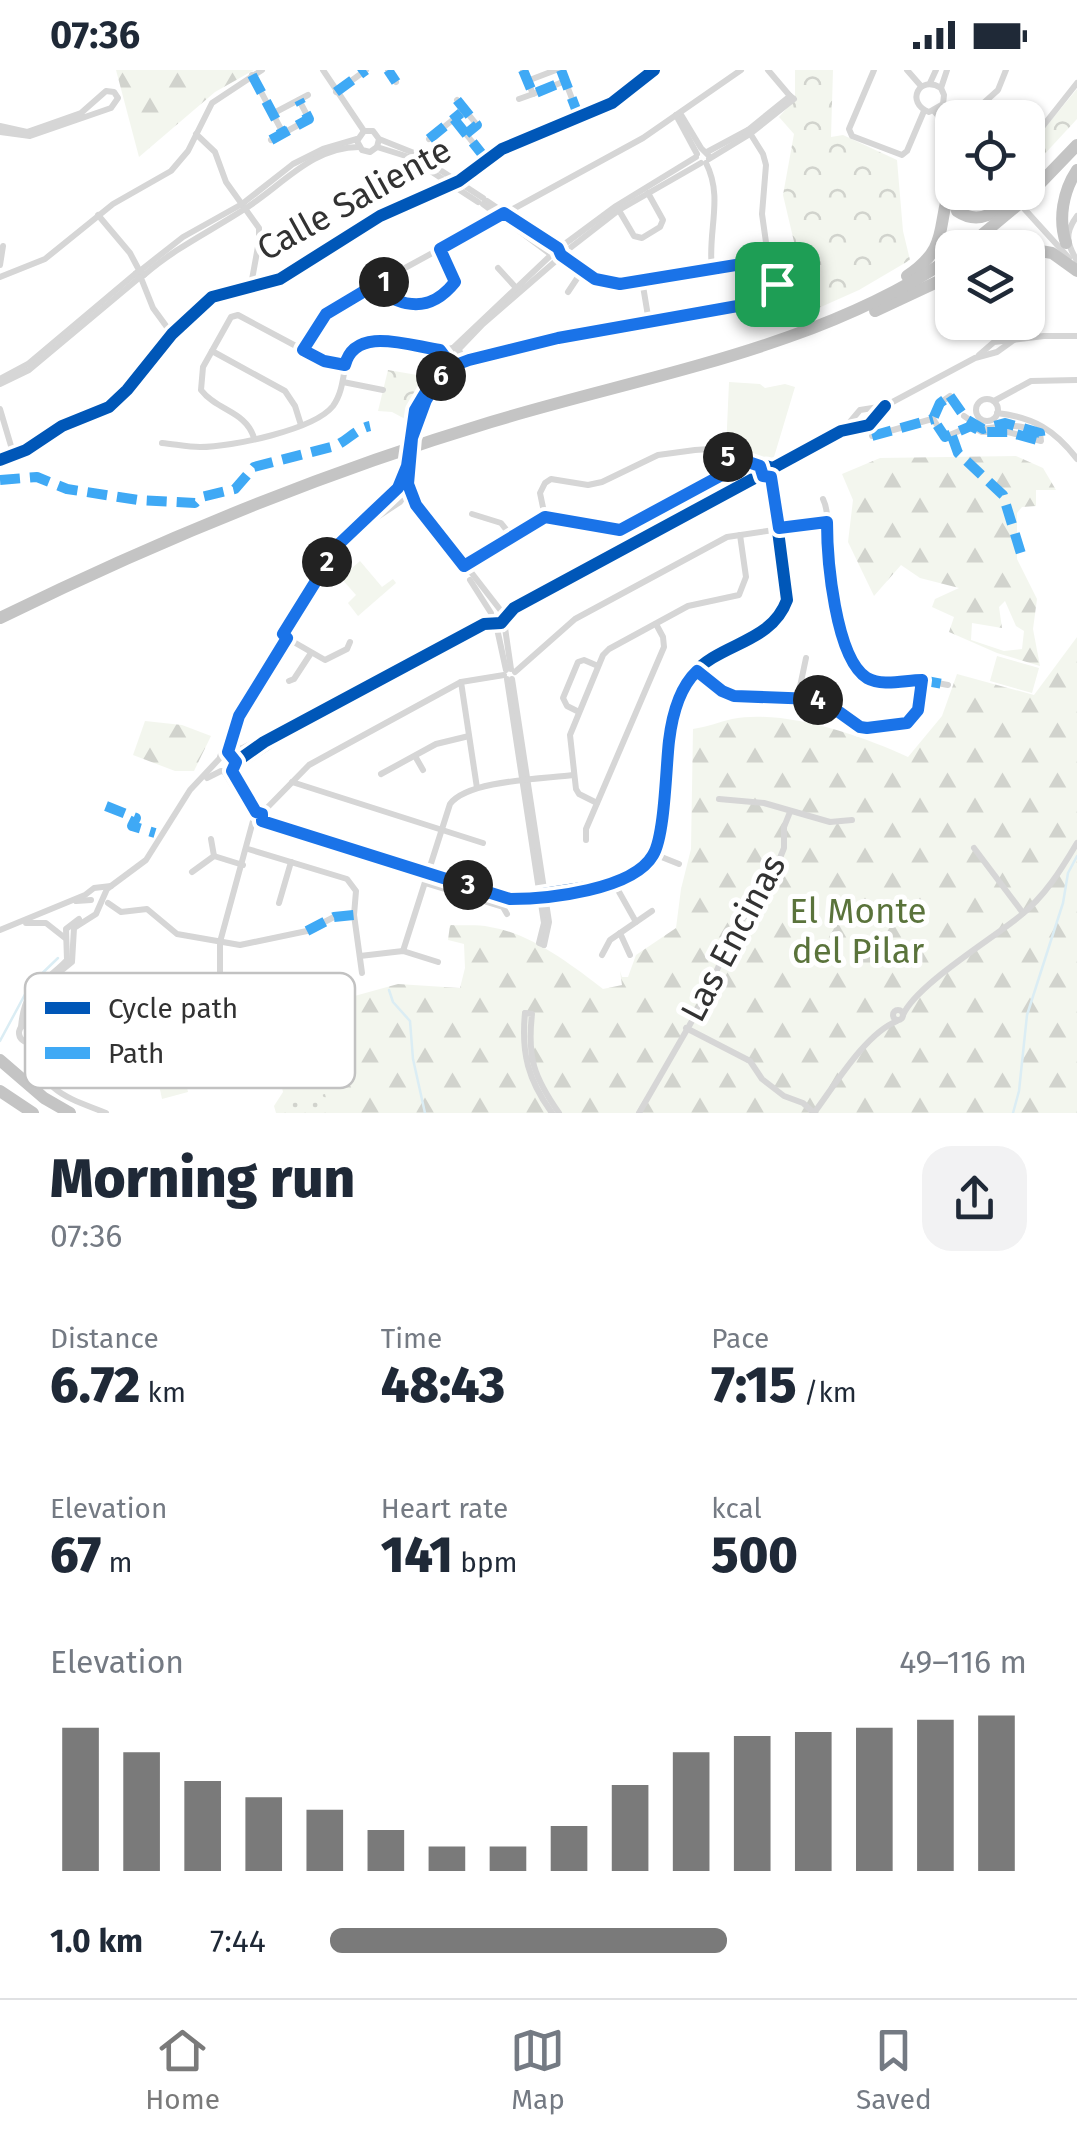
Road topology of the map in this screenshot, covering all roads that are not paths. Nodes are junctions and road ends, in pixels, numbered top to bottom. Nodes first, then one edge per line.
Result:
1 (262, 70) edge
2 (323, 70) edge
3 (365, 70) edge
4 (388, 70) edge
5 (523, 70) edge
6 (558, 70) edge
7 (654, 70) edge
8 (741, 70) edge
9 (768, 70) edge
10 (874, 70) edge
11 (907, 70) edge
12 (936, 70) edge
13 (947, 70) edge
14 (1006, 70) edge
15 (252, 75) junction
16 (528, 81) junction
17 (565, 81) junction
18 (396, 82) dead end
19 (1077, 83) edge
20 (925, 84) junction
21 (941, 88) junction
22 (336, 92) junction
23 (532, 94) junction
24 (308, 95) dead end
25 (299, 100) junction
26 (457, 100) dead end
27 (519, 100) dead end
28 (944, 100) edge
29 (987, 100) edge
30 (465, 110) junction
31 (924, 111) junction
32 (934, 112) edge
33 (272, 114) junction
34 (678, 114) junction
35 (579, 117) junction
36 (309, 119) junction
37 (454, 119) junction
38 (1045, 123) edge
39 (0, 129) edge
40 (314, 129) dead end
41 (364, 131) junction
42 (749, 132) junction
43 (196, 134) junction
44 (283, 134) junction
45 (466, 134) junction
46 (430, 139) dead end
47 (271, 140) dead end
48 (1077, 141) edge
49 (358, 143) junction
50 (378, 143) junction
51 (703, 157) junction
52 (1077, 157) edge
53 (486, 159) junction
54 (1045, 170) edge
55 (1077, 170) edge
56 (456, 182) junction
57 (647, 191) junction
58 (244, 207) junction
59 (618, 208) junction
60 (946, 210) edge
61 (957, 210) edge
62 (998, 210) edge
63 (1025, 210) edge
64 (502, 214) junction
65 (98, 215) junction
66 (1077, 216) edge
67 (988, 230) edge
68 (1000, 230) edge
69 (1066, 242) junction
70 (2, 246) dead end
71 (440, 249) junction
72 (1045, 251) edge
73 (556, 254) junction
74 (766, 260) junction
75 (0, 265) edge
76 (1076, 266) edge
77 (498, 268) dead end
78 (935, 268) edge
79 (712, 270) junction
80 (582, 271) junction
81 (140, 274) junction
82 (0, 276) edge
83 (935, 276) edge
84 (383, 280) junction
85 (642, 280) junction
86 (935, 283) edge
87 (772, 285) junction
88 (251, 286) junction
89 (518, 290) junction
90 (568, 292) dead end
91 (770, 297) junction
92 (874, 311) junction
93 (649, 322) junction
94 (824, 324) junction
95 (172, 334) junction
96 (1077, 334) edge
97 (1045, 337) edge
98 (1003, 340) edge
99 (1012, 340) edge
100 (995, 345) junction
101 (303, 350) junction
102 (212, 351) junction
103 (453, 355) junction
104 (469, 360) junction
105 (345, 365) junction
106 (1077, 380) edge
107 (0, 382) edge
108 (342, 382) junction
109 (980, 386) dead end
110 (383, 390) dead end
111 (983, 399) junction
112 (994, 401) junction
113 (885, 406) junction
114 (959, 408) dead end
115 (0, 410) edge
116 (868, 410) junction
117 (997, 412) junction
118 (855, 415) junction
119 (932, 419) junction
120 (873, 420) junction
121 (967, 421) junction
122 (301, 425) junction
123 (860, 426) junction
124 (841, 431) junction
125 (872, 436) dead end
126 (254, 438) junction
127 (162, 443) dead end
128 (728, 455) junction
129 (14, 456) junction
130 (1077, 459) edge
131 (0, 460) edge
132 (766, 470) junction
133 (406, 486) junction
134 (397, 499) junction
135 (823, 499) dead end
136 (472, 514) dead end
137 (545, 517) junction
138 (827, 522) junction
139 (779, 528) junction
140 (740, 535) junction
141 (512, 536) junction
142 (462, 567) junction
143 (0, 616) edge
144 (496, 617) junction
145 (656, 624) junction
146 (0, 626) edge
147 (285, 636) junction
148 (350, 642) dead end
149 (311, 654) junction
150 (806, 658) dead end
151 (598, 666) junction
152 (697, 671) junction
153 (509, 674) junction
154 (922, 680) junction
155 (289, 681) dead end
156 (461, 682) junction
157 (948, 685) dead end
158 (798, 696) junction
159 (338, 702) junction
160 (579, 712) junction
161 (469, 736) junction
162 (230, 740) junction
163 (415, 756) junction
164 (219, 760) junction
165 (230, 766) junction
166 (423, 770) dead end
167 (381, 774) dead end
168 (573, 775) junction
169 (291, 782) junction
170 (525, 782) junction
171 (477, 788) junction
172 (720, 799) dead end
173 (597, 803) junction
174 (178, 810) junction
175 (790, 812) junction
176 (257, 818) junction
177 (852, 820) dead end
178 (442, 830) junction
179 (211, 839) dead end
180 (586, 840) dead end
181 (483, 842) dead end
182 (1077, 843) edge
183 (248, 846) junction
184 (974, 848) dead end
185 (654, 854) junction
186 (214, 856) junction
187 (292, 862) junction
188 (244, 864) junction
189 (679, 864) dead end
190 (192, 872) dead end
191 (428, 873) junction
192 (425, 883) junction
193 (614, 883) junction
194 (542, 896) junction
195 (100, 898) junction
196 (510, 899) junction
197 (279, 903) dead end
198 (652, 911) dead end
199 (94, 912) dead end
200 (1023, 913) junction
201 (354, 917) junction
202 (636, 922) junction
203 (3, 929) edge
204 (620, 933) junction
205 (66, 938) junction
206 (220, 942) junction
207 (403, 951) junction
208 (630, 954) dead end
209 (360, 956) junction
210 (602, 956) dead end
211 (438, 962) dead end
212 (51, 973) edge
213 (60, 973) edge
214 (220, 973) edge
215 (362, 973) dead end
216 (25, 1002) edge
217 (21, 1027) junction
218 (25, 1028) edge
219 (686, 1028) junction
220 (25, 1040) edge
221 (0, 1060) edge
222 (0, 1070) edge
223 (25, 1082) edge
224 (0, 1088) edge
225 (32, 1088) edge
226 (56, 1088) edge
227 (33, 1113) edge
228 (56, 1113) edge
229 (70, 1113) edge
230 (106, 1113) edge
231 (555, 1113) edge
232 (638, 1113) edge
233 (814, 1113) edge

1 - 15 street
2 - 22 street
3 - 22 street
4 - 18 street
5 - 16 street
6 - 16 street
6 - 17 street
7 - 35 street, Calle Saliente
8 - 34 street
9 - 42 street
10 - 31 street
11 - 20 street
12 - 20 street
13 - 21 street
14 - 29 street
15 - 33 street
15 - 43 street
16 - 23 street
17 - 23 street
17 - 35 street
19 - 38 street
20 - 21 street
20 - 31 street
21 - 28 street
22 - 41 street
23 - 27 street
24 - 25 street
25 - 33 street
25 - 36 street
26 - 30 street, Calle Saliente
30 - 37 street, Calle Saliente
30 - 45 street, Calle Saliente
31 - 32 street
33 - 44 street
34 - 51 street
34 - 64 street
35 - 53 street, Calle Saliente
36 - 40 street
36 - 44 street
37 - 45 street, Calle Saliente
37 - 46 street, Calle Saliente
39 - 39 street
41 - 49 street
41 - 50 street
42 - 51 street
42 - 74 street
43 - 58 street
43 - 65 street
44 - 47 street
45 - 53 street, Calle Saliente
48 - 54 highway
48 - 67 highway
49 - 50 street
49 - 58 street
50 - 56 street
51 - 57 street
51 - 79 street
52 - 68 highway
53 - 56 street, Calle Saliente
55 - 69 highway
56 - 64 street
56 - 88 street, Calle Saliente
57 - 59 street
57 - 59 street
58 - 81 street
58 - 88 street
59 - 73 street
60 - 94 highway
61 - 62 highway
63 - 76 street
64 - 71 street
64 - 73 street
65 - 81 street
65 - 82 street
66 - 69 street
69 - 76 street
70 - 75 street
71 - 84 street
71 - 84 street
72 - 76 highway
73 - 80 street
73 - 89 street
74 - 79 street
74 - 87 street
77 - 89 street
78 - 94 highway
79 - 85 street
80 - 85 street
80 - 90 street
81 - 95 street
81 - 107 street
83 - 92 highway
84 - 101 street
85 - 93 street
86 - 92 highway
87 - 91 street
87 - 91 street
88 - 95 street, Calle Saliente
89 - 103 street
91 - 93 street
92 - 146 highway
93 - 104 street
94 - 143 highway
95 - 129 street, Calle Saliente
96 - 97 street
98 - 100 street
99 - 100 street
100 - 113 street
101 - 102 street
101 - 105 street
102 - 122 street
102 - 126 street
103 - 104 street
103 - 104 street
103 - 105 street
103 - 133 street
105 - 108 street
106 - 112 street
108 - 110 street
108 - 122 street
109 - 111 street
111 - 112 street
111 - 117 street
112 - 117 street
113 - 116 street
113 - 120 street
114 - 119 street
115 - 129 street
116 - 118 street
116 - 120 street
117 - 130 street
118 - 123 street
118 - 124 street
119 - 121 street
119 - 125 street
120 - 123 street
121 - 121 street
122 - 126 street
123 - 124 street
124 - 132 street
126 - 127 street
128 - 132 street
128 - 137 street
128 - 137 street
129 - 131 street, Calle Saliente
132 - 139 street
132 - 144 street
133 - 134 street
133 - 142 street
134 - 142 street
134 - 147 street
135 - 138 street
136 - 141 street
137 - 141 street
138 - 139 street
138 - 154 street
139 - 140 street
139 - 152 street
140 - 145 street
140 - 153 street
141 - 142 street
142 - 144 street
144 - 153 street
144 - 159 street
145 - 151 street
145 - 173 street
147 - 149 street
147 - 162 street
147 - 164 street
148 - 149 street
149 - 155 street
150 - 158 street
151 - 160 street
151 - 160 street
152 - 158 street
152 - 185 street
153 - 156 street
153 - 170 street
154 - 157 street
154 - 158 street
156 - 161 street
156 - 169 street
159 - 162 street
159 - 165 street
159 - 165 street
160 - 168 street
161 - 163 street
161 - 171 street
162 - 165 street
163 - 166 street
163 - 167 street
164 - 165 street
164 - 165 street
164 - 174 street
165 - 174 street
165 - 176 street
168 - 170 street
168 - 173 street
169 - 176 street
169 - 178 street
170 - 171 street
170 - 194 street
171 - 178 street
172 - 175 street, Las Encinas
173 - 180 street
174 - 195 street
175 - 177 street, Las Encinas
175 - 219 street, Las Encinas
176 - 183 street
176 - 191 street
178 - 181 street
178 - 191 street
179 - 186 street
182 - 200 street
183 - 187 street
183 - 188 street
184 - 200 street
185 - 189 street
185 - 193 street
186 - 188 street
186 - 190 street
187 - 197 street
187 - 201 street
188 - 206 street
191 - 192 street
191 - 196 street
192 - 196 street
192 - 207 street
193 - 194 street
193 - 202 street
194 - 194 street
194 - 196 street
195 - 203 street
195 - 206 street
195 - 213 street
198 - 202 street
199 - 205 street
200 - 233 street
201 - 206 street
201 - 209 street
202 - 204 street
203 - 205 street
204 - 208 street
204 - 210 street
205 - 212 street
206 - 214 street
207 - 209 street
207 - 211 street
209 - 215 street
216 - 217 street
217 - 218 street
217 - 220 street
219 - 232 street, Las Encinas
219 - 233 street
221 - 223 highway
222 - 228 highway
224 - 227 highway
225 - 229 highway
226 - 230 street
231 - 231 street

